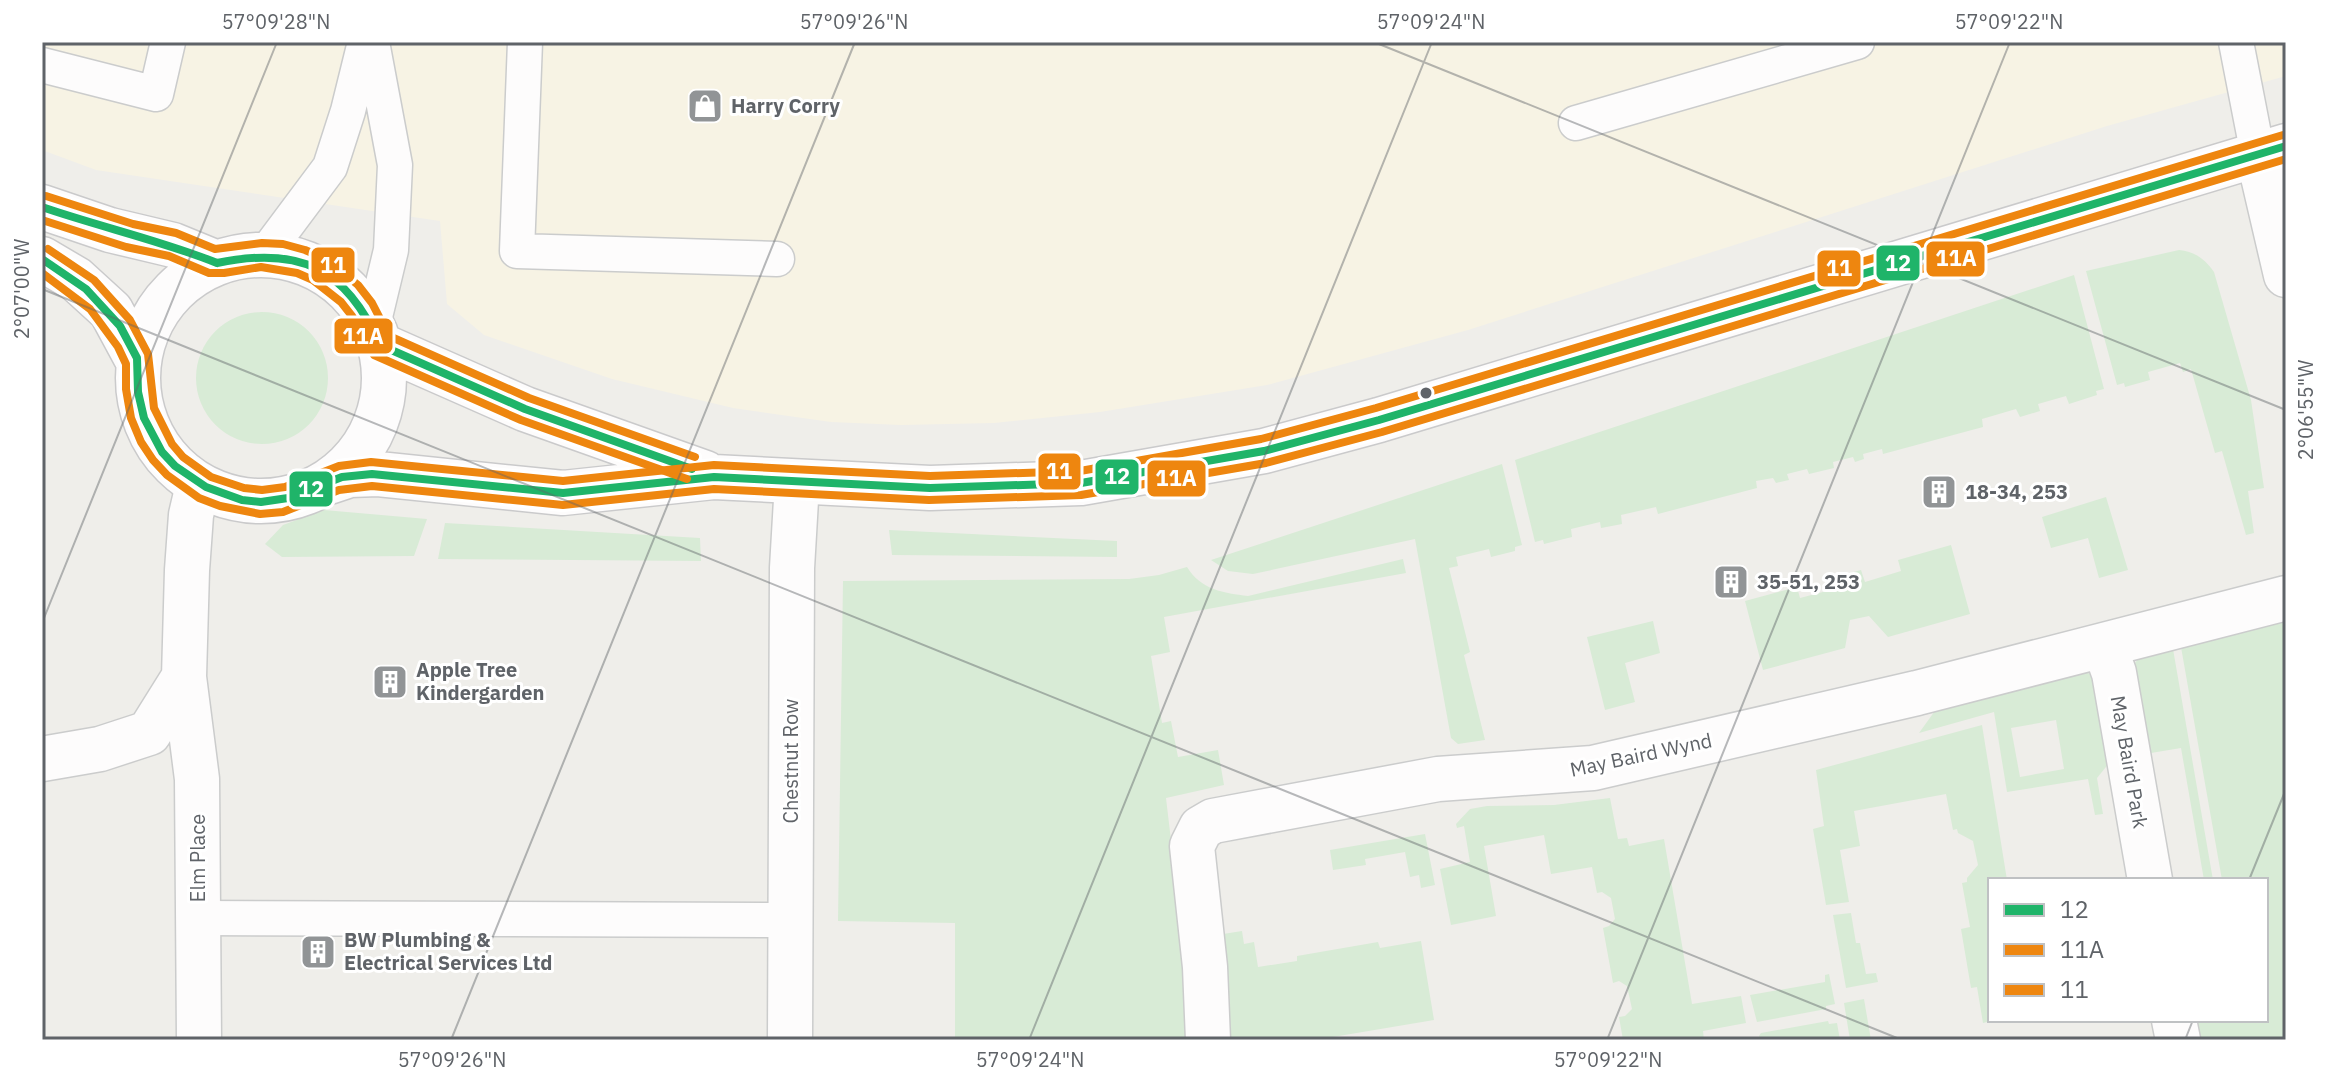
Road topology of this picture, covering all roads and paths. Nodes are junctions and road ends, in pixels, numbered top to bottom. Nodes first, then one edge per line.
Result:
1 (168, 42) edge
2 (365, 42) edge
3 (372, 42) edge
4 (525, 42) edge
5 (1857, 42) edge
6 (2236, 42) edge
7 (42, 65) edge
8 (1576, 123) dead end
9 (2272, 151) edge
10 (42, 207) edge
11 (265, 254) junction
12 (42, 259) edge
13 (777, 259) dead end
14 (217, 263) junction
15 (2286, 275) edge
16 (376, 335) junction
17 (138, 361) junction
18 (714, 477) junction
19 (329, 482) junction
20 (797, 483) junction
21 (198, 485) junction
22 (2286, 598) edge
23 (2104, 645) junction
24 (184, 677) junction
25 (42, 759) edge
26 (2150, 878) edge
27 (198, 918) junction
28 (790, 920) junction
29 (199, 1040) edge
30 (790, 1040) edge
31 (1208, 1040) edge

1 - 7 lane
2 - 11 lane
3 - 16 lane
4 - 13 lane
5 - 8 lane
6 - 9 lane
9 - 15 main road
9 - 20 main road
10 - 14 main road
11 - 14 main road
11 - 16 main road
12 - 17 main road
14 - 17 main road
16 - 18 main road
16 - 19 main road
17 - 21 main road
18 - 19 main road
18 - 20 main road
19 - 21 main road
20 - 28 main road, Chestnut Row
21 - 24 main road, Elm Place
22 - 23 main road, May Baird Wynd
23 - 26 main road, May Baird Park
23 - 31 main road, May Baird Wynd
24 - 25 main road
24 - 27 main road, Elm Place
27 - 28 lane
27 - 29 main road, Elm Place
28 - 30 main road, Chestnut Row

